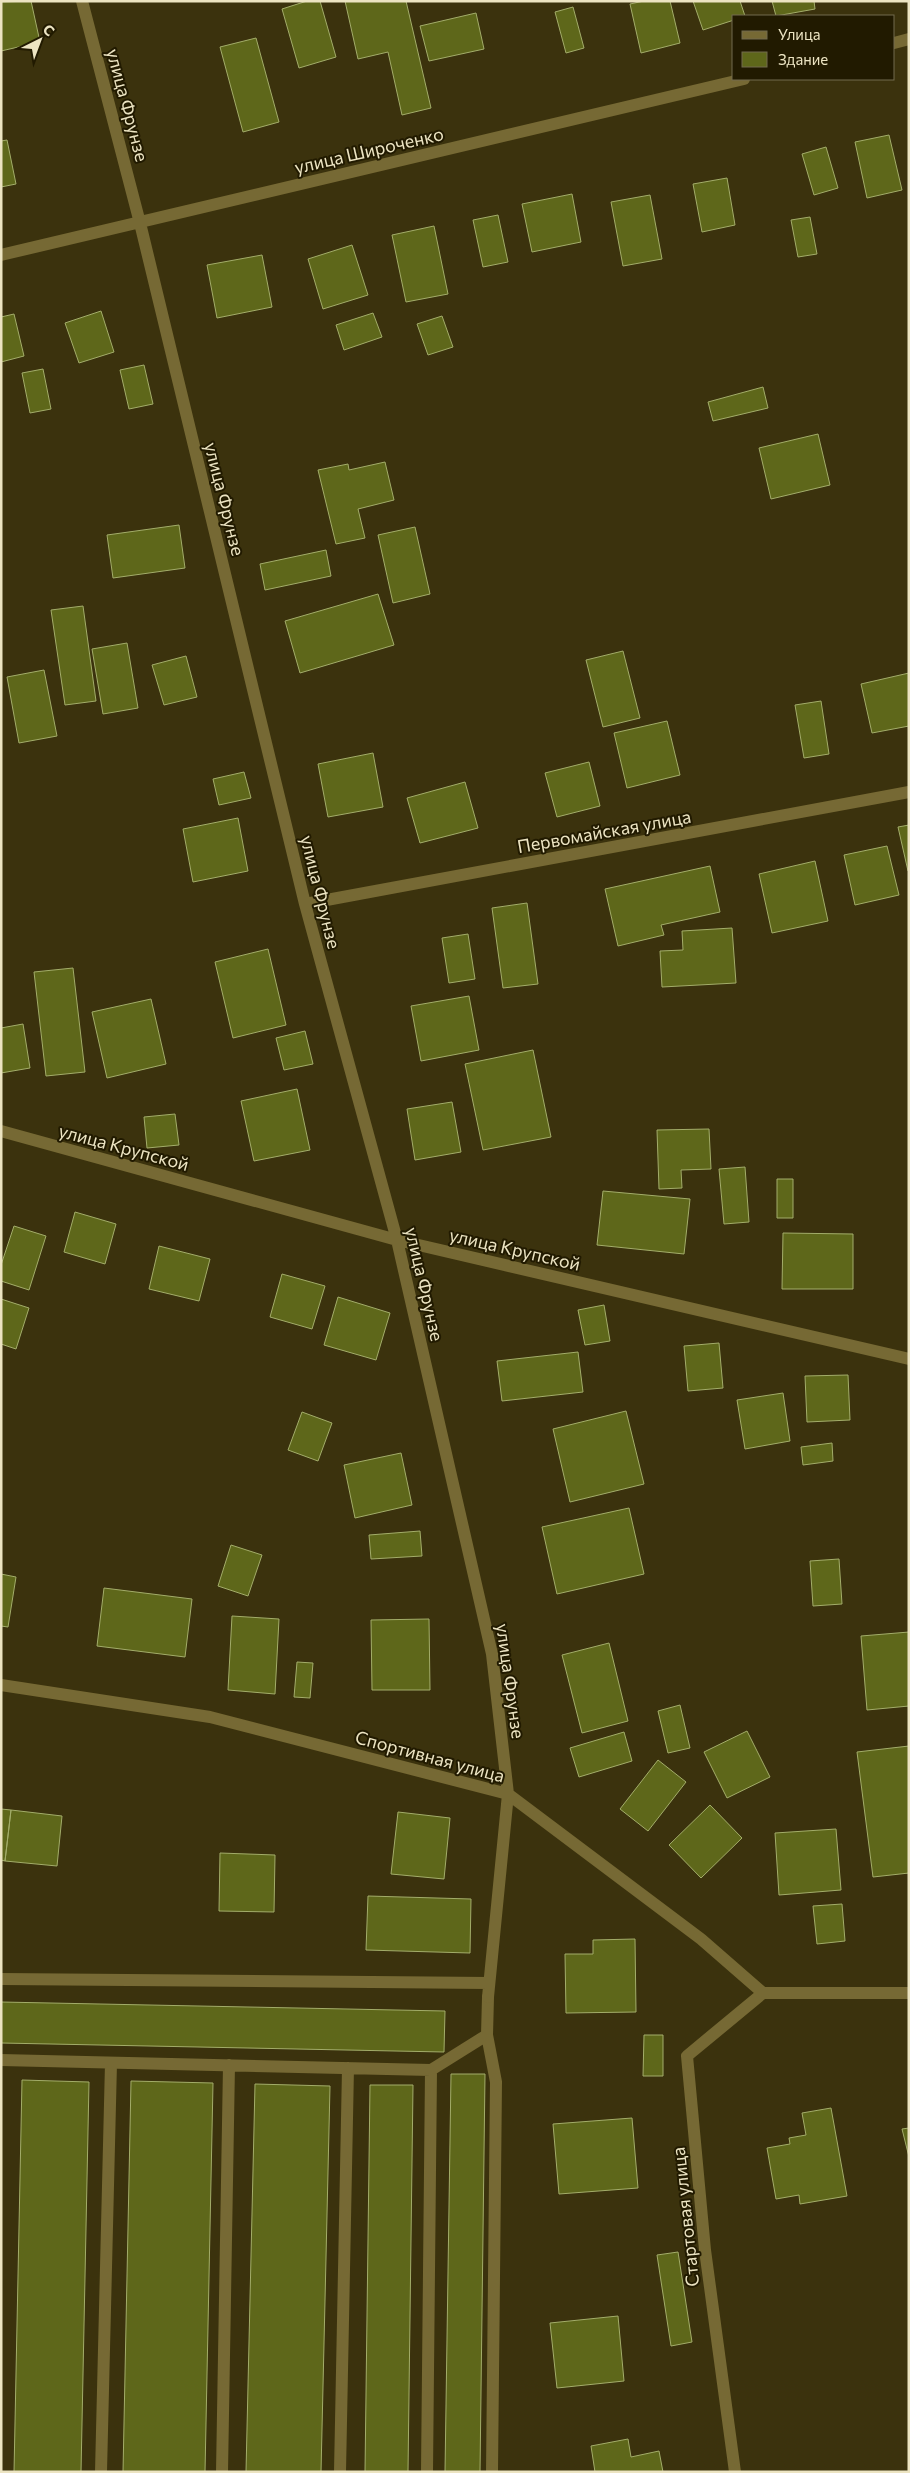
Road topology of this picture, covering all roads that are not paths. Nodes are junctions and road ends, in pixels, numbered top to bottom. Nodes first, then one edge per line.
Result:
1 (82, 1) edge
2 (909, 39) edge
3 (895, 43) edge
4 (740, 80) edge
5 (140, 223) junction
6 (1, 255) edge
7 (909, 792) edge
8 (305, 904) junction
9 (1, 1131) edge
10 (397, 1240) junction
11 (909, 1359) edge
12 (1, 1685) edge
13 (508, 1794) junction
14 (1, 1979) edge
15 (489, 1983) junction
16 (763, 1993) junction
17 (909, 1993) edge
18 (487, 2035) junction
19 (1, 2060) edge
20 (111, 2063) junction
21 (230, 2065) junction
22 (348, 2068) junction
23 (431, 2070) junction
24 (101, 2472) edge
25 (222, 2472) edge
26 (340, 2472) edge
27 (426, 2472) edge
28 (492, 2472) edge
29 (734, 2472) edge

1 - 5 street, улица Фрунзе
2 - 3 street
4 - 5 street, улица Широченко
5 - 6 street, улица Широченко
5 - 8 street, улица Фрунзе
7 - 8 street, Первомайская улица
8 - 10 street, улица Фрунзе
9 - 10 street, улица Крупской
10 - 11 street, улица Крупской
10 - 13 street, улица Фрунзе
12 - 13 street, Спортивная улица
13 - 15 street, улица Фрунзе
13 - 16 street, Спортивная улица
14 - 15 street
15 - 18 street, улица Фрунзе
16 - 17 street
16 - 29 street, Стартовая улица
18 - 23 street
18 - 28 street, улица Фрунзе
19 - 20 street
20 - 21 street
20 - 24 street
21 - 22 street
21 - 25 street
22 - 23 street
22 - 26 street
23 - 27 street

